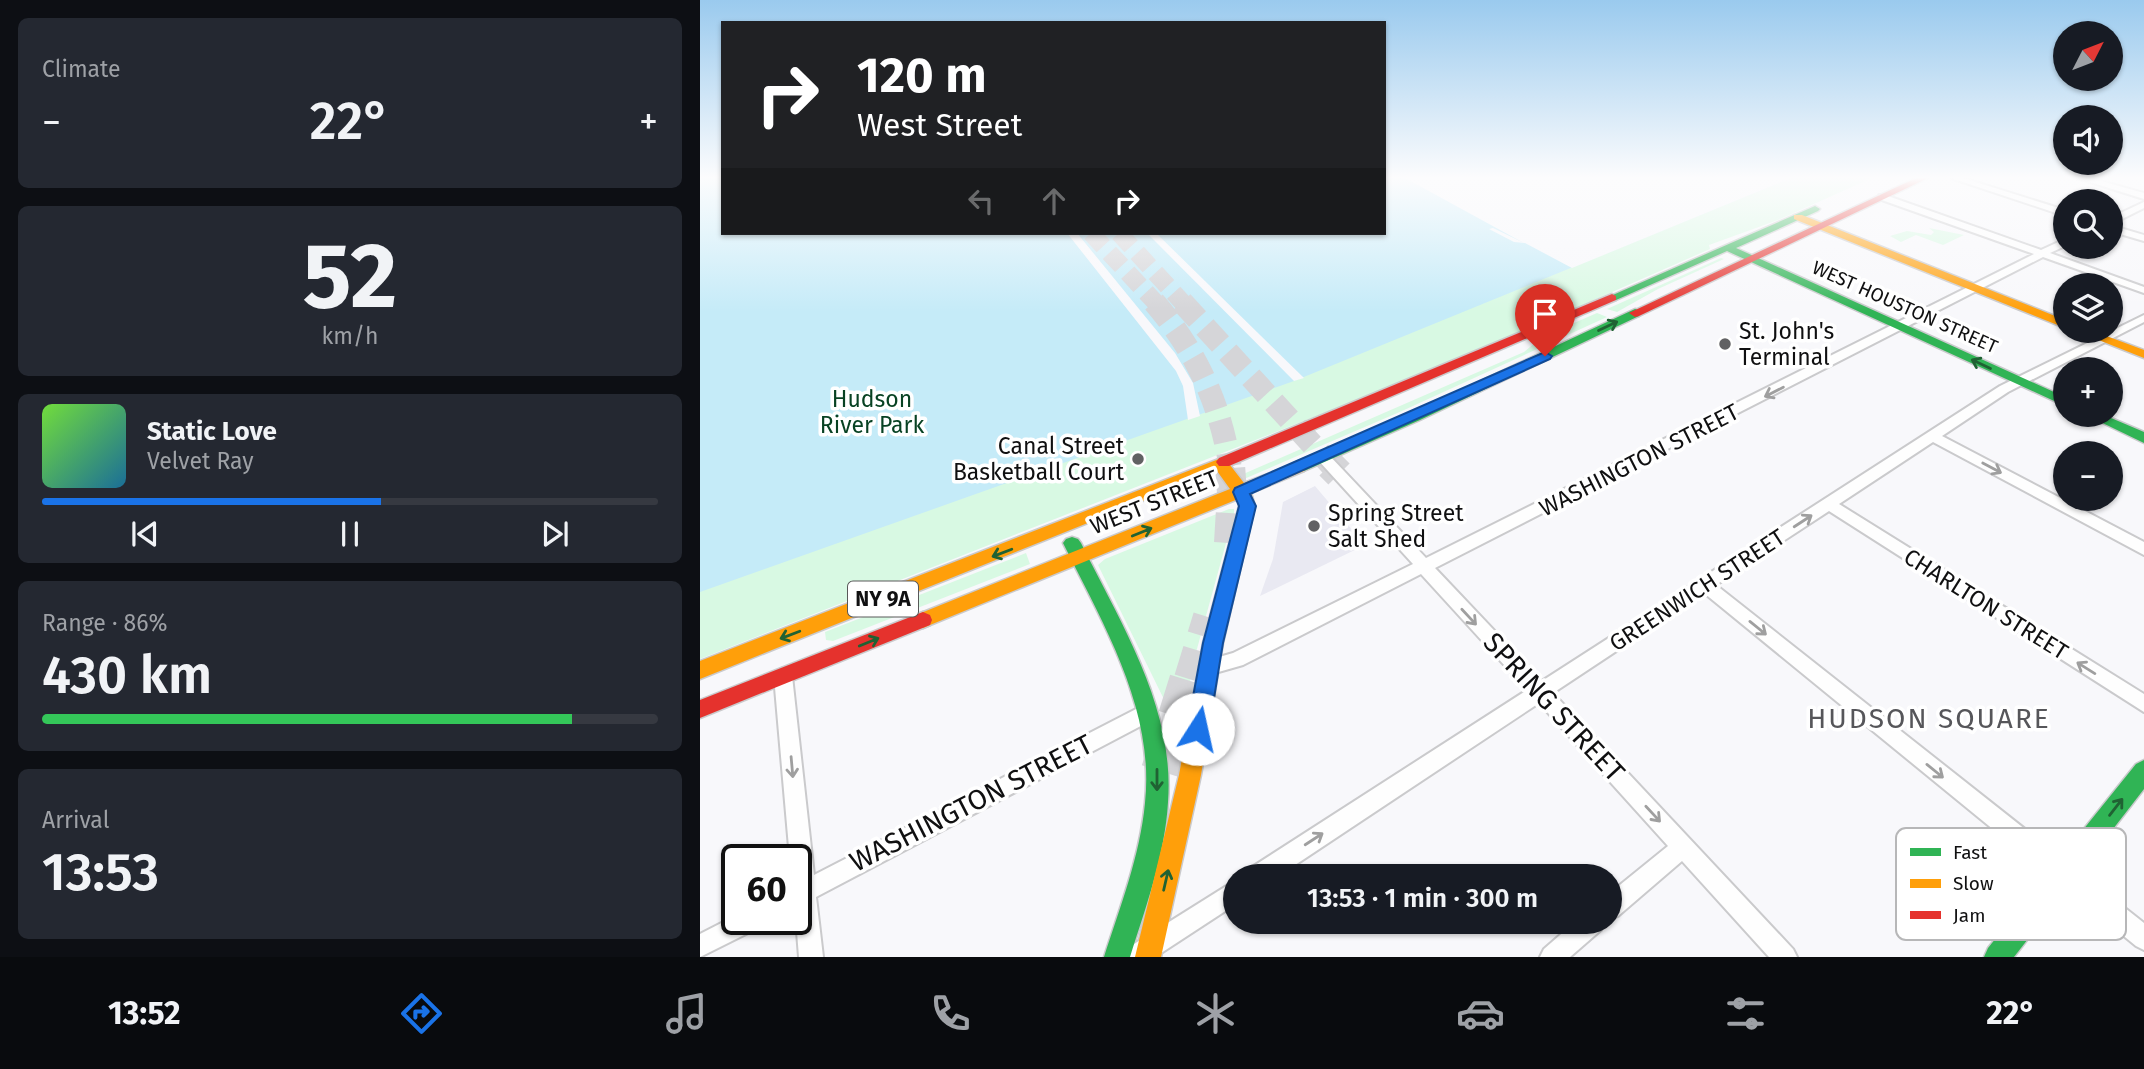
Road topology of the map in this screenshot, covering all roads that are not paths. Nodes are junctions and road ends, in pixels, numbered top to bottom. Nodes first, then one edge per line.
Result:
1 (1785, 223) edge
2 (1812, 223) edge
3 (1828, 223) edge
4 (1954, 223) edge
5 (1821, 226) junction
6 (2123, 232) edge
7 (2144, 238) edge
8 (1728, 248) junction
9 (2053, 248) edge
10 (2042, 254) junction
11 (1751, 259) junction
12 (1977, 289) junction
13 (2144, 290) edge
14 (2144, 318) edge
15 (2053, 319) edge
16 (1901, 328) junction
17 (2123, 328) edge
18 (2092, 343) edge
19 (2115, 343) edge
20 (2144, 354) edge
21 (2018, 381) junction
22 (2053, 397) edge
23 (2120, 427) edge
24 (1932, 436) junction
25 (2144, 438) edge
26 (1323, 457) junction
27 (1221, 465) junction
28 (1241, 492) junction
29 (1829, 504) junction
30 (1065, 527) junction
31 (2144, 549) edge
32 (1079, 558) junction
33 (1423, 566) junction
34 (1705, 585) junction
35 (1208, 667) junction
36 (700, 670) edge
37 (783, 676) junction
38 (1541, 692) junction
39 (2144, 704) edge
40 (700, 709) edge
41 (1147, 713) junction
42 (2144, 772) edge
43 (2007, 828) edge
44 (2099, 828) edge
45 (796, 844) edge
46 (1683, 847) junction
47 (1277, 864) edge
48 (812, 888) edge
49 (1622, 898) edge
50 (1223, 900) edge
51 (2126, 924) edge
52 (1579, 934) edge
53 (721, 935) edge
54 (807, 935) edge
55 (2144, 938) edge
56 (2010, 940) edge
57 (700, 946) edge
58 (1144, 954) edge
59 (811, 957) edge
60 (1116, 957) edge
61 (1552, 957) edge
62 (1785, 957) edge
63 (1997, 957) edge

1 - 8 main road, WEST STREET / NY 9A
2 - 5 main road
3 - 5 main road, WEST STREET / NY 9A
4 - 10 street
5 - 11 main road, WEST STREET / NY 9A
5 - 12 main road
6 - 7 street
8 - 11 main road, WEST HOUSTON STREET
8 - 27 main road, WEST STREET / NY 9A
9 - 10 street, WASHINGTON STREET
10 - 12 street, WASHINGTON STREET
10 - 13 street
11 - 16 main road, WEST HOUSTON STREET
26 -> 11 main road, WEST STREET / NY 9A
12 - 15 main road
12 - 16 street, WASHINGTON STREET
14 - 17 street, GREENWICH STREET
21 -> 16 main road, WEST HOUSTON STREET
16 -> 33 street, WASHINGTON STREET
18 - 21 street, GREENWICH STREET
19 - 20 main road
21 - 22 main road, WEST HOUSTON STREET
21 - 24 street, GREENWICH STREET
23 - 25 main road
24 - 29 street, GREENWICH STREET
24 -> 31 street
26 - 28 main road, WEST STREET / NY 9A
26 - 33 street, SPRING STREET
27 - 28 main road
27 - 30 main road, WEST STREET / NY 9A
32 -> 28 main road, WEST STREET / NY 9A
28 - 35 main road
34 -> 29 street, GREENWICH STREET
39 -> 29 street, CHARLTON STREET
30 - 32 main road
30 -> 36 main road, WEST STREET / NY 9A
37 -> 32 main road, WEST STREET / NY 9A
32 - 41 main road
33 - 35 street, WASHINGTON STREET
33 -> 38 street, SPRING STREET
34 - 38 street, GREENWICH STREET
34 -> 43 street
58 -> 35 main road
37 - 40 main road, WEST STREET / NY 9A
37 -> 45 street
38 -> 46 street, SPRING STREET
47 -> 38 street, GREENWICH STREET
41 - 48 street, WASHINGTON STREET
41 -> 60 main road
44 -> 42 main road
46 - 49 street
46 - 62 street, SPRING STREET
50 - 58 street
51 - 55 street
52 - 61 street
53 - 57 street
54 - 59 street
56 - 63 main road

